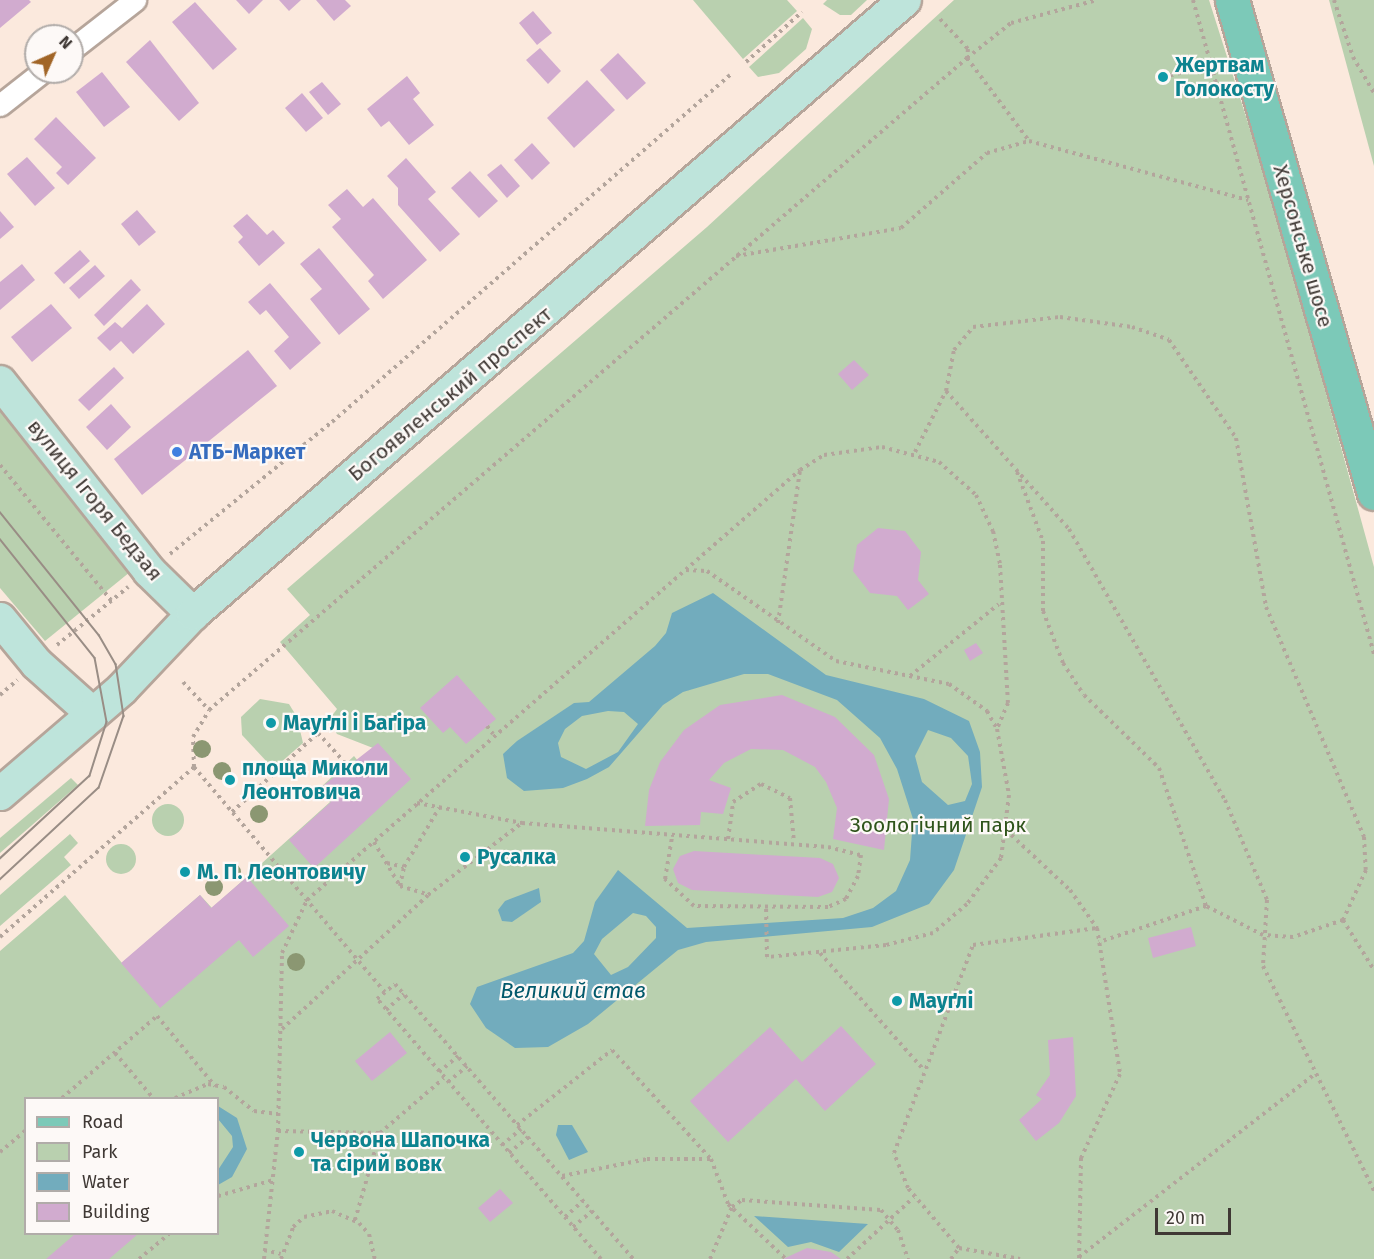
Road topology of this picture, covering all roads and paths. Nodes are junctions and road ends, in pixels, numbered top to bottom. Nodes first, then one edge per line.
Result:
1 (135, 0) edge
2 (905, 0) edge
3 (1097, 0) edge
4 (1193, 0) edge
5 (1232, 0) edge
6 (1334, 0) edge
7 (802, 12) dead end
8 (940, 19) dead end
9 (84, 40) edge
10 (967, 58) junction
11 (746, 62) dead end
12 (1214, 65) junction
13 (730, 75) dead end
14 (1163, 77) dead end
15 (27, 84) edge
16 (1374, 93) edge
17 (0, 105) edge
18 (1029, 141) junction
19 (1248, 200) junction
20 (736, 256) junction
21 (0, 382) edge
22 (946, 391) junction
23 (915, 452) junction
24 (0, 465) edge
25 (1015, 469) junction
26 (800, 470) junction
27 (1374, 493) edge
28 (161, 561) dead end
29 (685, 570) junction
30 (133, 583) dead end
31 (111, 600) junction
32 (1000, 603) junction
33 (194, 614) junction
34 (0, 619) edge
35 (778, 624) junction
36 (51, 650) dead end
37 (1374, 654) edge
38 (22, 676) dead end
39 (910, 676) junction
40 (183, 682) dead end
41 (0, 695) edge
42 (209, 710) junction
43 (93, 714) junction
44 (487, 726) dead end
45 (997, 729) junction
46 (494, 734) junction
47 (346, 764) dead end
48 (194, 767) junction
49 (0, 794) edge
50 (417, 803) junction
51 (439, 808) junction
52 (232, 812) junction
53 (522, 823) junction
54 (1006, 830) junction
55 (672, 837) junction
56 (728, 839) junction
57 (374, 842) junction
58 (794, 843) junction
59 (386, 863) junction
60 (404, 867) junction
61 (400, 886) junction
62 (428, 895) junction
63 (307, 900) junction
64 (766, 906) junction
65 (1206, 906) junction
66 (1343, 920) junction
67 (1097, 928) junction
68 (1263, 935) junction
69 (0, 937) edge
70 (1099, 942) junction
71 (819, 952) junction
72 (357, 960) junction
73 (1374, 970) edge
74 (386, 992) junction
75 (404, 994) junction
76 (386, 1010) junction
77 (281, 1030) junction
78 (115, 1053) junction
79 (458, 1056) junction
80 (467, 1066) junction
81 (922, 1069) junction
82 (440, 1072) junction
83 (1316, 1073) junction
84 (444, 1078) junction
85 (448, 1082) junction
86 (215, 1086) junction
87 (63, 1097) edge
88 (152, 1097) edge
89 (176, 1097) edge
90 (278, 1114) junction
91 (519, 1127) junction
92 (278, 1131) junction
93 (24, 1132) edge
94 (380, 1133) junction
95 (528, 1137) junction
96 (502, 1145) junction
97 (0, 1152) edge
98 (509, 1153) junction
99 (711, 1159) junction
100 (561, 1176) junction
101 (273, 1180) junction
102 (1374, 1191) edge
103 (219, 1197) edge
104 (914, 1197) junction
105 (583, 1201) junction
106 (732, 1207) junction
107 (591, 1211) junction
108 (565, 1217) junction
109 (890, 1219) junction
110 (356, 1220) junction
111 (573, 1227) junction
112 (167, 1235) edge
113 (958, 1248) junction
114 (264, 1250) junction
115 (281, 1256) edge
116 (785, 1258) edge
117 (1079, 1258) edge
118 (139, 1259) edge
119 (264, 1259) edge
120 (375, 1259) edge
121 (601, 1259) edge
122 (633, 1259) edge
123 (710, 1259) edge
124 (847, 1259) edge
125 (908, 1259) edge
126 (951, 1259) edge
127 (1020, 1259) edge

1 - 9 street
2 - 33 main road, Богоявленський проспект
3 - 10 path
4 - 12 path
5 - 27 main road, Херсонське шосе
6 - 16 path
7 - 11 path
8 - 10 path
10 - 18 path
10 - 20 path
12 - 14 path
12 - 19 path
13 - 28 path
15 - 17 street
18 - 19 path
18 - 20 path
19 - 37 path
20 - 42 path
21 - 33 main road, вулиця Ігоря Бедзая
22 - 23 path
22 - 25 path
22 - 66 path
23 - 26 path
23 - 32 path
24 - 31 path
25 - 65 path
25 - 68 path
26 - 29 path
26 - 35 path
29 - 35 path
29 - 46 path
30 - 31 path
31 - 36 path
32 - 39 path
32 - 45 path
33 - 43 main road, Богоявленський проспект
34 - 43 main road
35 - 39 path
38 - 41 path
39 - 45 path
40 - 42 path
42 - 48 path
43 - 49 main road, Богоявленський проспект
44 - 46 path
45 - 54 path
46 - 50 path
47 - 52 path
48 - 52 path
48 - 69 path
50 - 51 path
50 - 57 path
51 - 53 path
51 - 60 path
52 - 63 path
53 - 55 path
53 - 62 path
54 - 67 path
54 - 71 path
55 - 56 path
55 - 64 path
56 - 58 path
56 - 58 path
57 - 59 path
57 - 63 path
58 - 64 path
59 - 60 path
59 - 61 path
60 - 61 path
61 - 62 path
62 - 72 path
63 - 72 path
63 - 77 path
64 - 71 path
65 - 68 path
65 - 70 path
66 - 68 path
66 - 73 path
67 - 70 path
67 - 81 path
68 - 83 path
70 - 117 path
71 - 81 path
72 - 74 path
72 - 77 path
74 - 75 path
74 - 76 path
75 - 76 path
75 - 79 path
76 - 82 path
77 - 90 path
78 - 86 path
78 - 87 path
78 - 88 path
79 - 80 path
79 - 82 path
80 - 85 path
80 - 91 path
81 - 104 path
82 - 84 path
83 - 102 path
83 - 117 path
84 - 85 path
84 - 94 path
85 - 96 path
86 - 89 path
86 - 90 path
90 - 92 path
91 - 95 path
91 - 96 path
91 - 99 path
92 - 94 path
92 - 101 path
93 - 97 path
94 - 110 path
95 - 98 path
95 - 100 path
96 - 98 path
98 - 108 path
99 - 100 path
99 - 106 path
100 - 105 path
101 - 103 path
101 - 114 path
104 - 109 path
104 - 113 path
105 - 107 path
105 - 108 path
106 - 109 path
106 - 116 path
106 - 123 path
107 - 111 path
107 - 122 path
108 - 111 path
109 - 124 path
109 - 125 path
110 - 115 path
110 - 120 path
111 - 121 path
112 - 118 path
113 - 126 path
113 - 127 path
114 - 115 path
114 - 119 path

